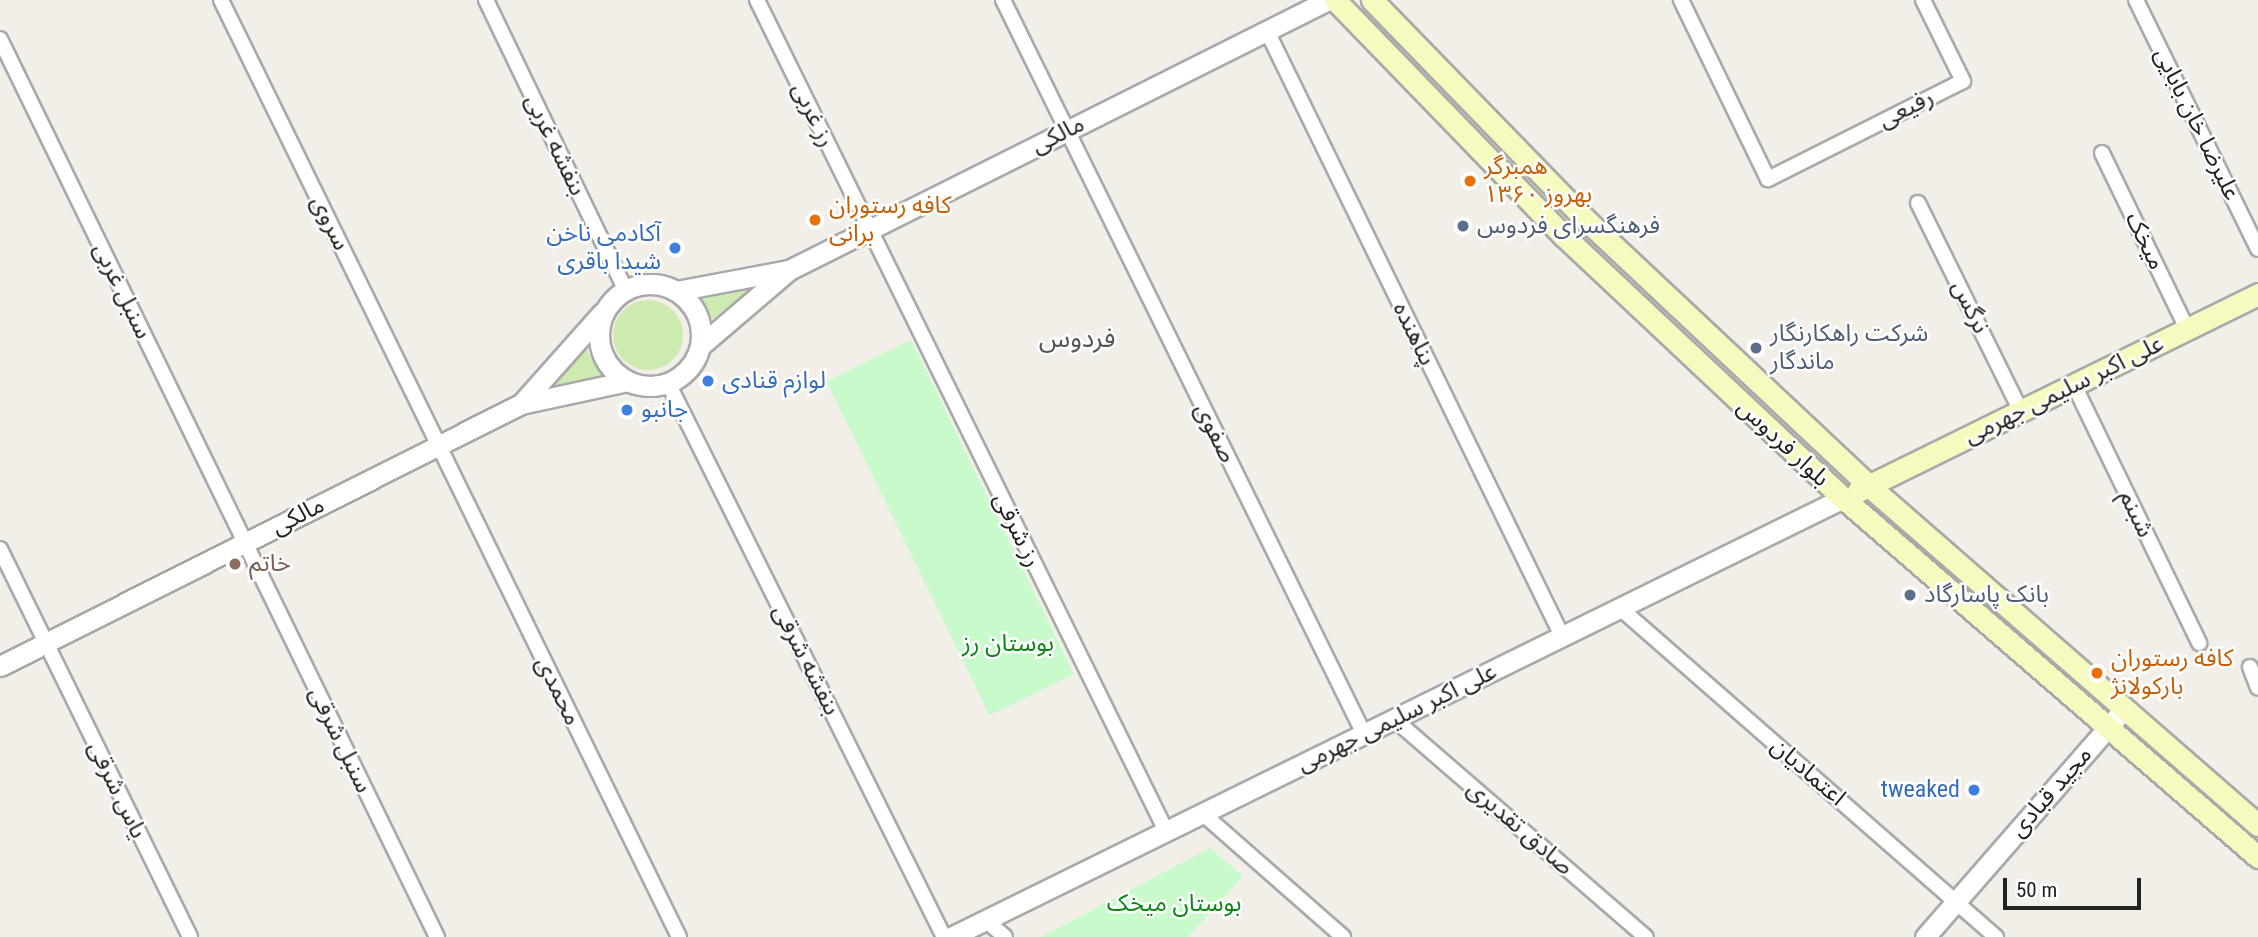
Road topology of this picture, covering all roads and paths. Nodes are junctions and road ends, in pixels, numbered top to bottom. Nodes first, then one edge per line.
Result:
1 (222, 0) edge
2 (486, 0) edge
3 (757, 0) edge
4 (1003, 0) edge
5 (1328, 0) edge
6 (1335, 0) edge
7 (1372, 0) edge
8 (1681, 0) edge
9 (1923, 0) edge
10 (2136, 0) edge
11 (1267, 31) junction
12 (0, 39) edge
13 (1066, 131) junction
14 (2102, 153) dead end
15 (1918, 203) dead end
16 (868, 230) junction
17 (2258, 249) edge
18 (789, 270) junction
19 (625, 289) junction
20 (676, 291) junction
21 (2258, 295) edge
22 (603, 313) junction
23 (2187, 329) junction
24 (700, 346) junction
25 (627, 381) junction
26 (668, 383) junction
27 (2074, 385) junction
28 (521, 404) junction
29 (2021, 411) junction
30 (438, 446) junction
31 (1869, 486) junction
32 (1843, 499) junction
33 (243, 544) junction
34 (0, 548) edge
35 (1620, 608) junction
36 (1562, 636) junction
37 (45, 643) junction
38 (2199, 643) dead end
39 (0, 666) edge
40 (2250, 667) dead end
41 (2258, 688) edge
42 (2123, 710) junction
43 (1394, 719) junction
44 (2106, 729) junction
45 (1364, 734) junction
46 (1202, 813) junction
47 (2258, 825) edge
48 (1167, 831) junction
49 (2258, 857) edge
50 (1956, 902) junction
51 (985, 920) junction
52 (190, 937) edge
53 (437, 937) edge
54 (679, 937) edge
55 (944, 937) edge
56 (951, 937) edge
57 (1005, 937) edge
58 (1343, 937) edge
59 (1646, 937) edge
60 (1925, 937) edge
61 (1996, 937) edge

1 - 30 street, سروی
2 - 19 street, بنفشه غربی
3 - 16 street, رز غربی
4 - 13 street, صفوی
5 - 11 street, مالکی
6 - 32 main road, بلوار فردوس
7 - 31 main road, بلوار فردوس
8 - 9 street, رفیعی
10 - 17 street, علیرضا خان بابایی
11 - 13 street, مالکی
11 - 36 street, پناهنده
12 - 33 street, سنبل غربی
13 - 16 street, مالکی
13 - 45 street, صفوی
14 - 23 street, میخک
15 - 29 street, نرگس
16 - 18 street, مالکی
16 - 48 street, رز شرقی
18 - 20 street, مالکی
18 - 24 street, مالکی
19 - 20 street
19 - 22 street
20 - 24 street
21 - 23 main road, علی اکبر سلیمی جهرمی
22 - 25 street
22 - 28 street, مالکی
23 - 27 main road, علی اکبر سلیمی جهرمی
24 - 26 street
25 - 26 street
25 - 28 street, مالکی
26 - 55 street, بنفشه شرقی
27 - 29 main road, علی اکبر سلیمی جهرمی
27 - 38 street, شبنم
28 - 30 street, مالکی
29 - 31 main road, علی اکبر سلیمی جهرمی
30 - 33 street, مالکی
30 - 54 street, محمدی
31 - 32 main road, علی اکبر سلیمی جهرمی
31 - 42 main road, بلوار فردوس
32 - 35 street, علی اکبر سلیمی جهرمی
32 - 44 main road, بلوار فردوس
33 - 37 street, مالکی
33 - 53 street, سنبل شرقی
34 - 37 street, یاس شرقی
35 - 36 street, علی اکبر سلیمی جهرمی
35 - 50 street, اعتمادیان
36 - 43 street, علی اکبر سلیمی جهرمی
37 - 39 street, مالکی
37 - 52 street, یاس شرقی
40 - 41 street
42 - 44 street, مجید قبادی
42 - 47 main road, بلوار فردوس
43 - 45 street, علی اکبر سلیمی جهرمی
43 - 59 street, صادق تقدیری
44 - 49 main road, بلوار فردوس
44 - 50 street, مجید قبادی
45 - 46 street, علی اکبر سلیمی جهرمی
46 - 48 street, علی اکبر سلیمی جهرمی
46 - 58 street
48 - 51 street, علی اکبر سلیمی جهرمی
50 - 60 street, مجید قبادی
50 - 61 street, اعتمادیان
51 - 56 street, علی اکبر سلیمی جهرمی
51 - 57 street

